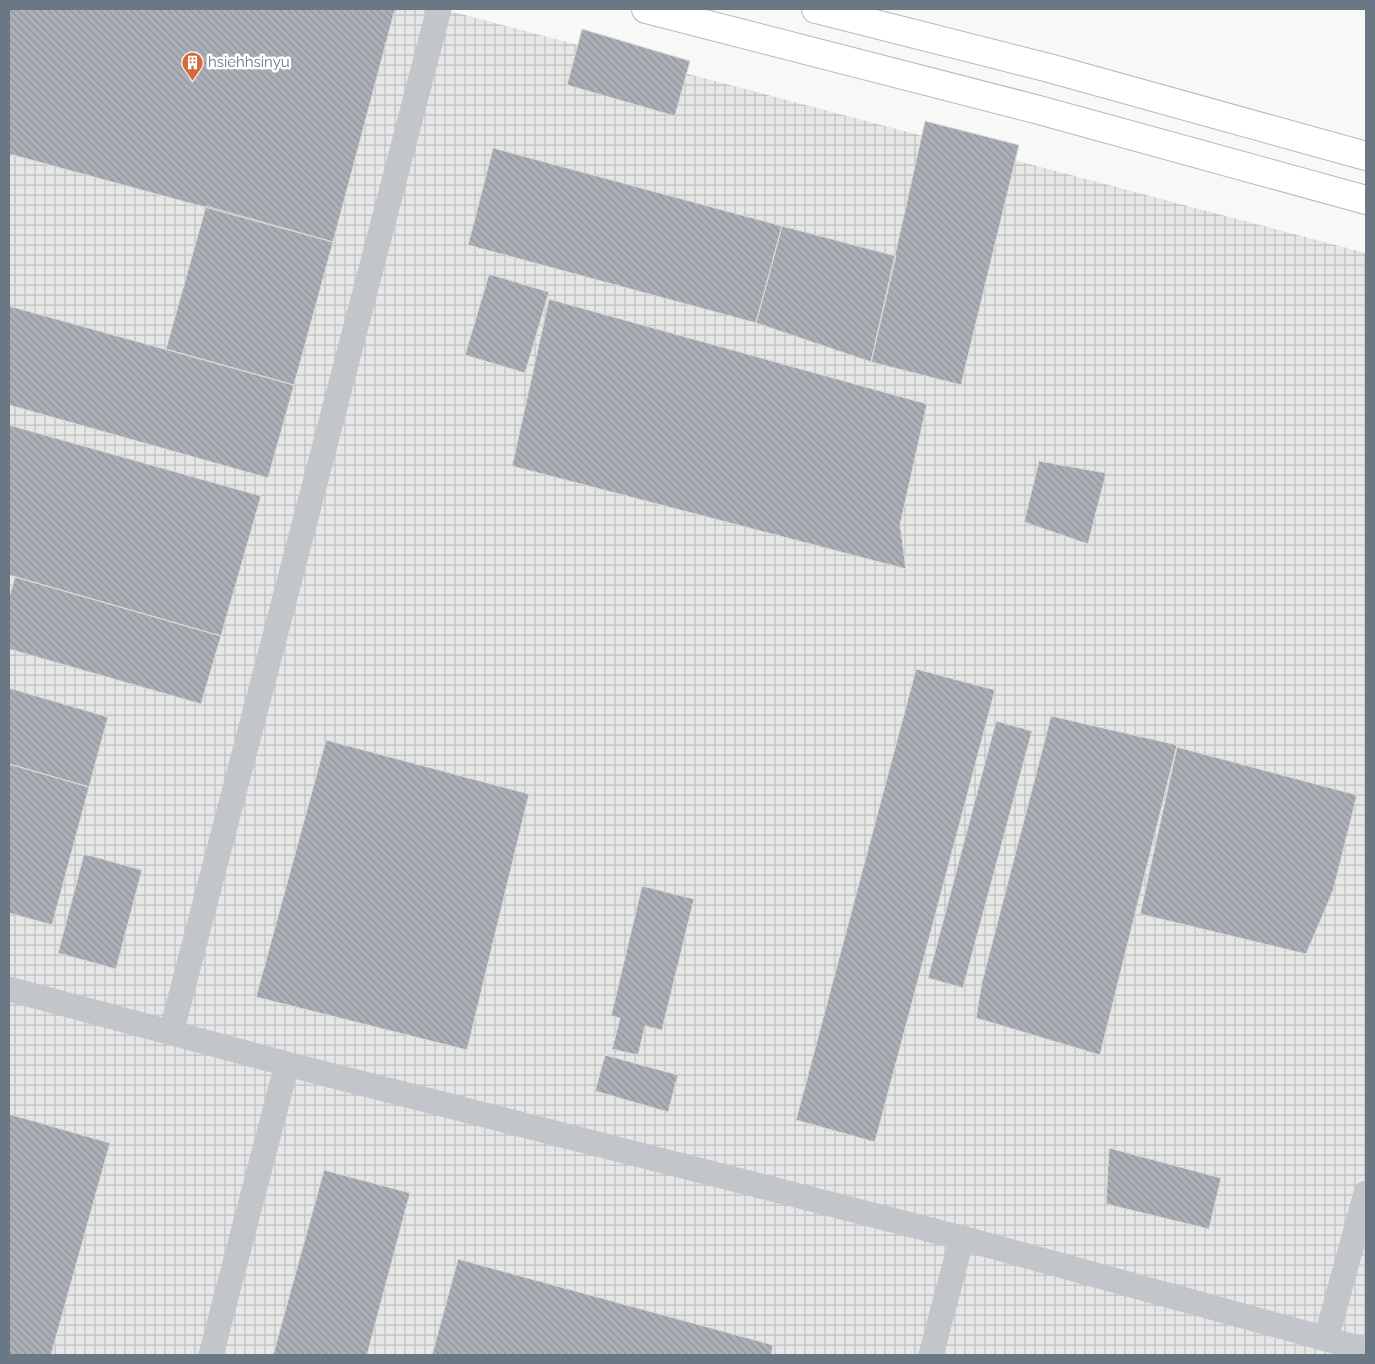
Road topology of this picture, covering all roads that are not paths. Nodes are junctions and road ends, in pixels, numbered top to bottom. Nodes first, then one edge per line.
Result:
1 (439, 9) edge
2 (646, 9) edge
3 (816, 9) edge
4 (1366, 156) edge
5 (1366, 200) edge
6 (9, 989) edge
7 (171, 1033) junction
8 (287, 1064) junction
9 (1366, 1193) edge
10 (962, 1238) junction
11 (1326, 1339) junction
12 (1366, 1350) edge
13 (211, 1355) edge
14 (932, 1355) edge

1 - 7 street
2 - 5 main road
3 - 4 main road
6 - 7 street
7 - 8 street
8 - 10 street
8 - 13 street
9 - 11 street
10 - 11 street
10 - 14 street
11 - 12 street

